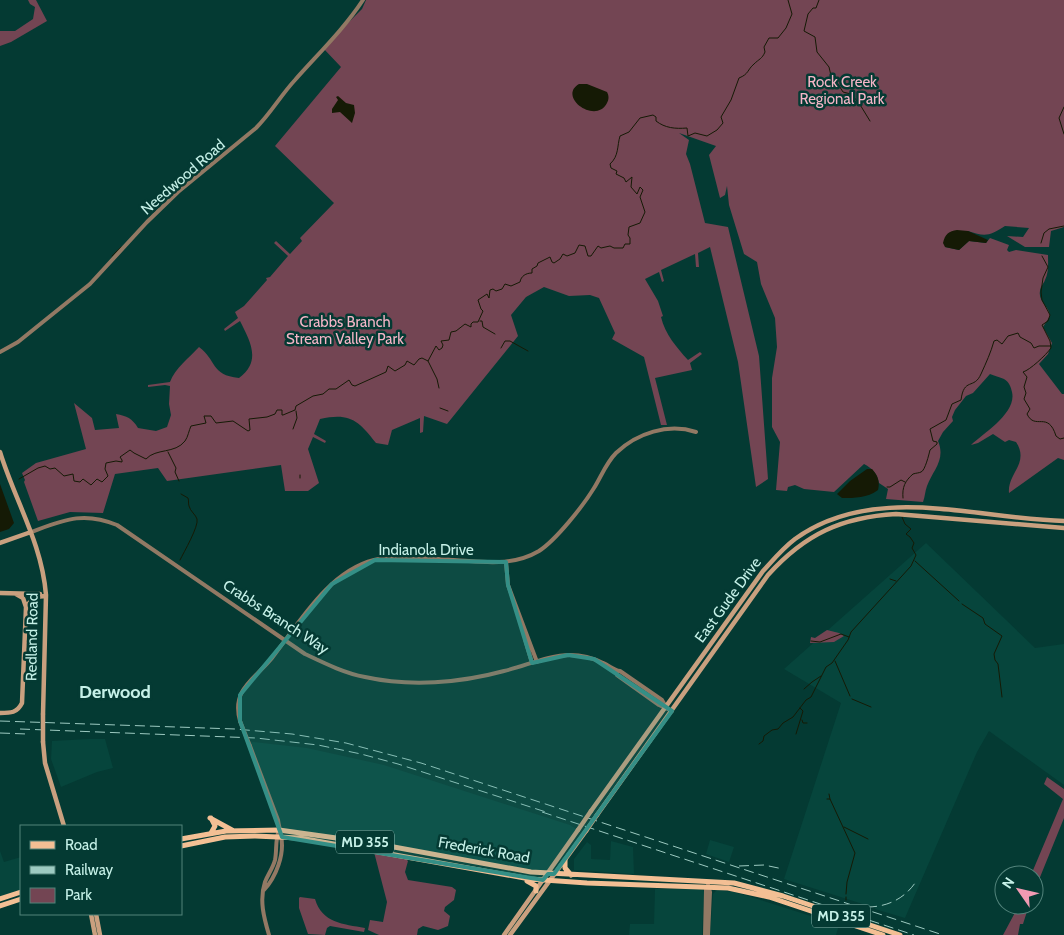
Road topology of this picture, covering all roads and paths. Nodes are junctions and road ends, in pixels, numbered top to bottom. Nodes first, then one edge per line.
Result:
1 (363, 0) edge
2 (0, 352) edge
3 (696, 432) dead end
4 (0, 452) edge
5 (835, 517) junction
6 (1064, 520) edge
7 (838, 524) junction
8 (1064, 528) edge
9 (31, 532) junction
10 (0, 542) edge
11 (506, 562) junction
12 (0, 593) edge
13 (15, 594) junction
14 (46, 595) junction
15 (26, 607) junction
16 (284, 640) junction
17 (534, 663) junction
18 (666, 707) junction
19 (672, 711) junction
20 (0, 714) edge
21 (64, 825) edge
22 (233, 830) junction
23 (279, 830) junction
24 (211, 833) junction
25 (279, 837) junction
26 (182, 839) edge
27 (182, 846) edge
28 (565, 860) junction
29 (548, 874) junction
30 (554, 874) junction
31 (572, 875) junction
32 (520, 877) junction
33 (543, 880) junction
34 (550, 880) junction
35 (708, 883) junction
36 (536, 891) junction
37 (20, 892) edge
38 (0, 899) edge
39 (20, 899) edge
40 (782, 899) junction
41 (0, 906) edge
42 (91, 915) edge
43 (96, 915) edge
44 (95, 935) edge
45 (100, 935) edge
46 (269, 935) edge
47 (504, 935) edge
48 (510, 935) edge
49 (706, 935) edge
50 (884, 935) edge
51 (900, 935) edge

1 - 2 street, Needwood Road
3 - 11 street, Indianola Drive
4 - 9 main road, Redland Road
5 - 6 main road, East Gude Drive
5 - 7 main road
5 - 18 main road, East Gude Drive
7 - 8 main road, East Gude Drive
7 - 19 main road, East Gude Drive
9 - 10 main road, Crabbs Branch Way
9 - 14 main road, Redland Road
9 - 16 street, Crabbs Branch Way
11 - 16 street, Indianola Drive
11 - 17 street
12 - 13 main road
13 - 14 main road
13 - 15 main road
14 - 15 main road
14 - 21 main road, Redland Road, bridge
15 - 20 main road
16 - 17 street, Crabbs Branch Way
16 - 23 street, Indianola Drive, bridge
17 - 18 street, Crabbs Branch Way
18 - 19 street, Crabbs Branch Way
18 - 29 main road, East Gude Drive, bridge
19 - 28 main road, East Gude Drive, bridge
22 - 23 main road, Frederick Road / MD 355
22 - 24 main road, Frederick Road / MD 355
22 - 24 main road
23 - 25 street
23 - 29 main road, Frederick Road / MD 355
24 - 26 main road, Frederick Road / MD 355
25 - 27 main road, Frederick Road / MD 355
25 - 32 main road, Frederick Road / MD 355
25 - 46 street
28 - 30 main road, East Gude Drive
28 - 31 main road
29 - 30 main road, Frederick Road / MD 355
29 - 33 main road, East Gude Drive
30 - 31 main road, Frederick Road / MD 355
30 - 34 main road, East Gude Drive
31 - 35 main road, Frederick Road / MD 355
32 - 33 main road, Frederick Road / MD 355
32 - 36 main road
33 - 34 main road, Frederick Road / MD 355
33 - 36 main road, East Gude Drive
34 - 35 main road, Frederick Road / MD 355
34 - 48 main road, East Gude Drive
35 - 40 main road, Frederick Road / MD 355
35 - 49 street
36 - 47 main road, East Gude Drive
37 - 38 main road
39 - 41 main road
40 - 50 main road, MD 355
40 - 51 main road, MD 355
42 - 44 main road
43 - 45 main road

